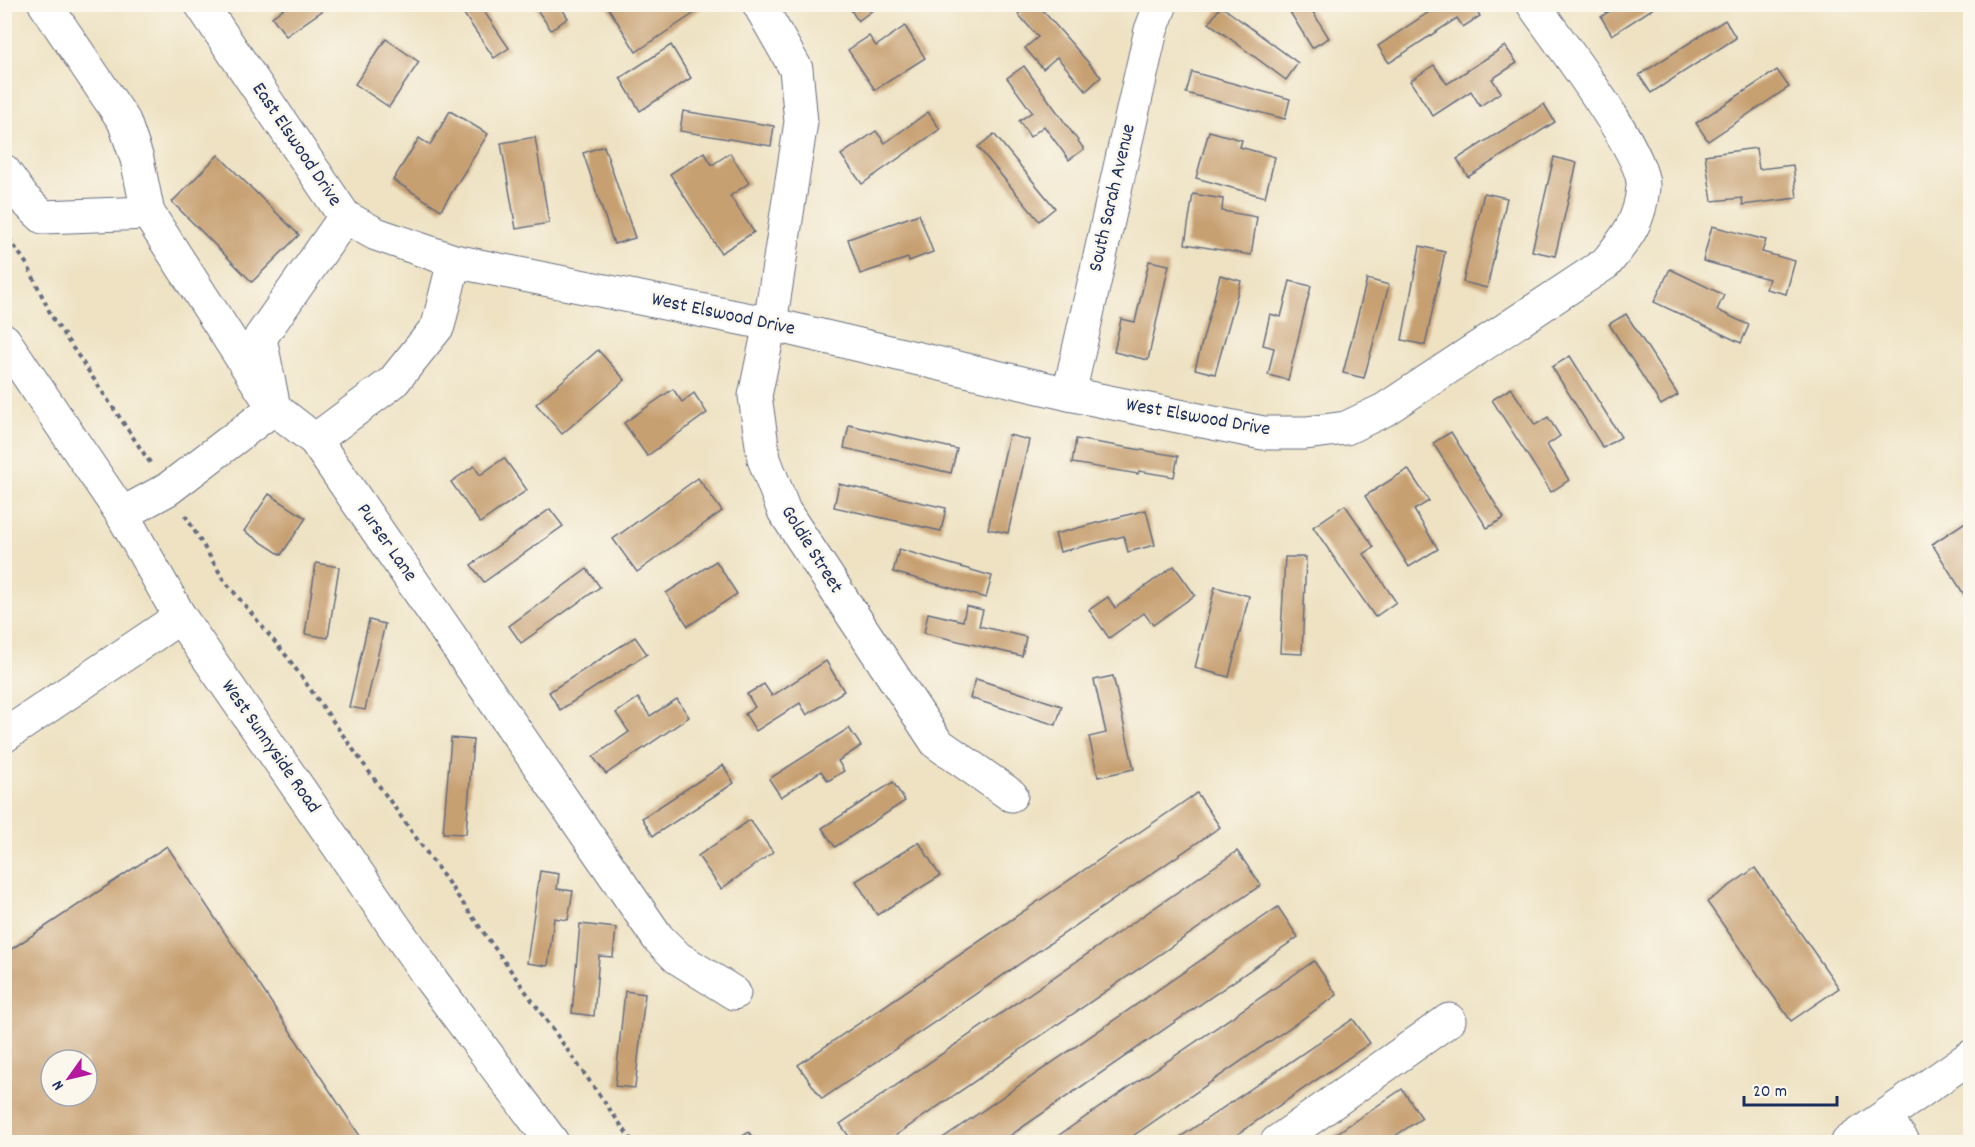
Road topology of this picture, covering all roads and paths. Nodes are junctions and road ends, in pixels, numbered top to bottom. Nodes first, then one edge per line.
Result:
1 (45, 4) edge
2 (201, 4) edge
3 (759, 4) edge
4 (1161, 4) edge
5 (1533, 4) edge
6 (4, 171) edge
7 (148, 213) junction
8 (345, 217) junction
9 (4, 231) edge
10 (454, 261) junction
11 (770, 324) junction
12 (4, 340) edge
13 (1069, 394) junction
14 (274, 408) junction
15 (129, 430) dead end
16 (315, 440) junction
17 (122, 514) junction
18 (212, 556) dead end
19 (180, 617) junction
20 (4, 736) edge
21 (1011, 795) dead end
22 (734, 993) dead end
23 (1449, 1020) dead end
24 (1971, 1057) edge
25 (1894, 1130) edge
26 (552, 1143) edge
27 (633, 1143) edge
28 (1277, 1143) edge
29 (1848, 1143) edge

1 - 7 street
2 - 8 street, East Elswood Drive
3 - 11 street, Goldie Street
4 - 13 street, South Sarah Avenue
5 - 13 street, West Elswood Drive
6 - 7 street
7 - 14 street, Purser Lane
8 - 10 street, East Elswood Drive
8 - 14 street
9 - 15 path
10 - 11 street, West Elswood Drive
10 - 16 street
11 - 13 street, West Elswood Drive
11 - 21 street, Goldie Street
12 - 17 street, West Sunnyside Road
14 - 16 street, Purser Lane
14 - 17 street
16 - 22 street, Purser Lane
17 - 19 street, West Sunnyside Road
18 - 27 path
19 - 20 street
19 - 26 street, West Sunnyside Road
23 - 28 street
24 - 25 street
25 - 29 street

